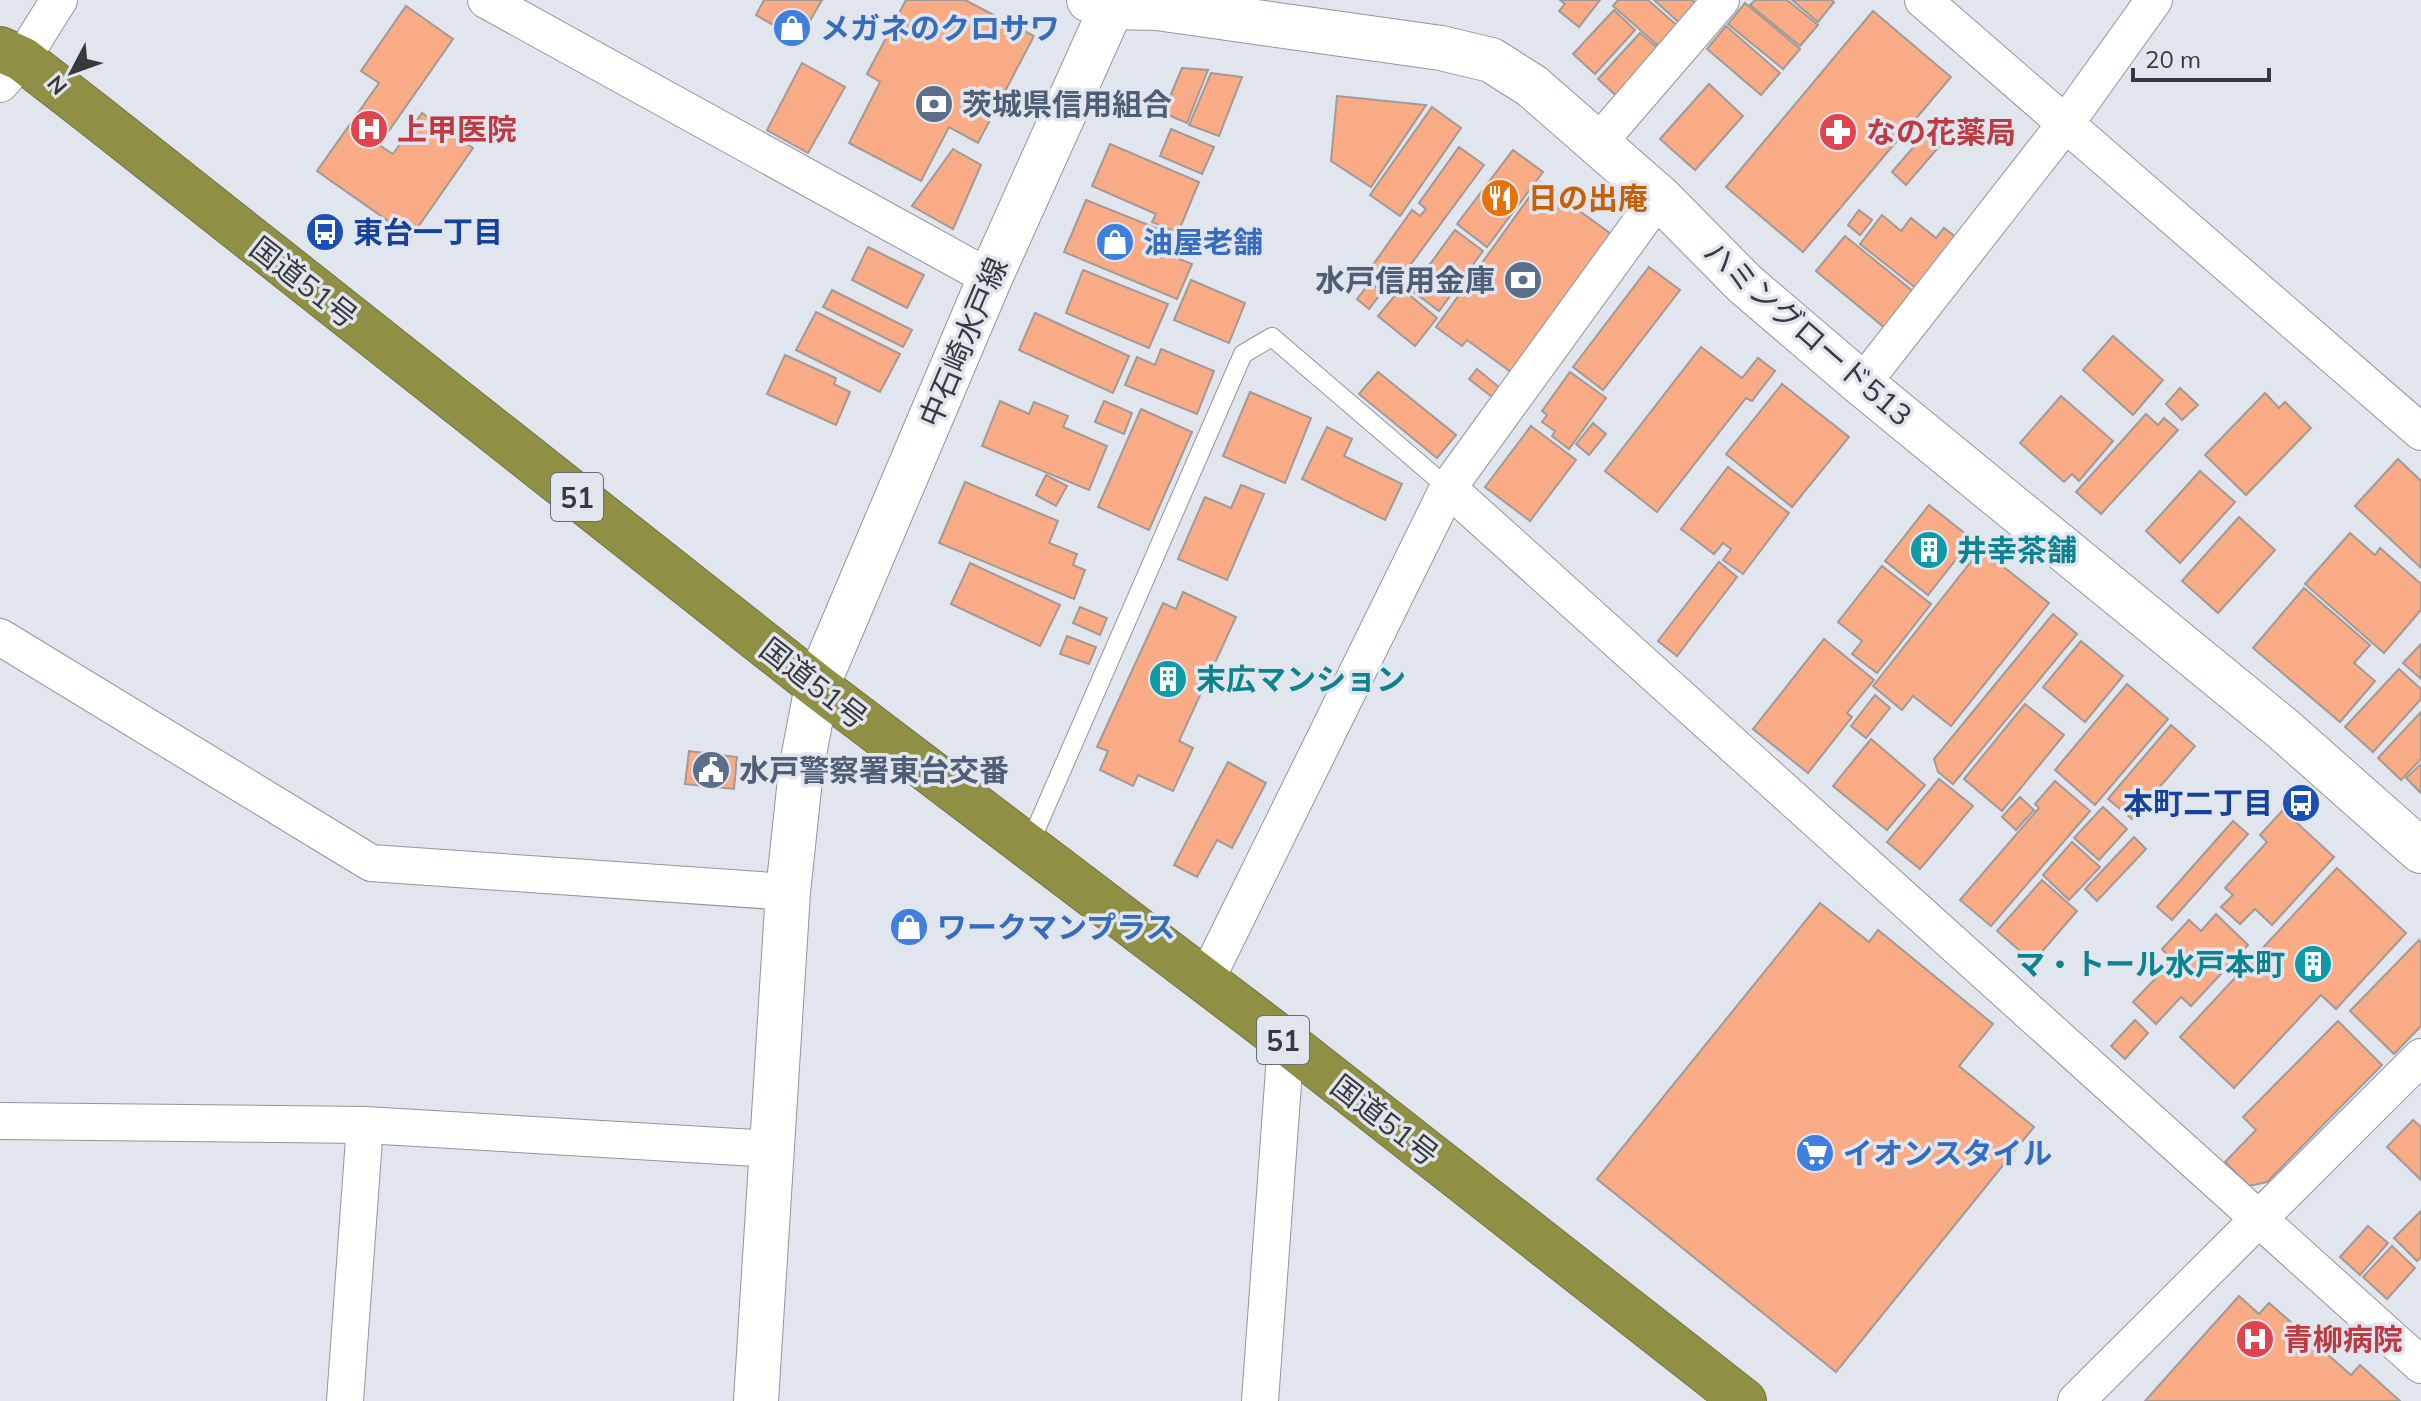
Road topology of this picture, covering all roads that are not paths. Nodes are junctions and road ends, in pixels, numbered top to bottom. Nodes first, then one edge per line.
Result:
1 (59, 0) edge
2 (486, 0) edge
3 (1721, 0) edge
4 (1923, 0) edge
5 (2154, 0) edge
6 (1105, 2) edge
7 (7, 64) edge
8 (2066, 123) junction
9 (1598, 143) junction
10 (1659, 197) junction
11 (990, 278) junction
12 (1862, 384) junction
13 (2421, 432) edge
14 (1448, 488) junction
15 (0, 637) edge
16 (817, 686) junction
17 (1029, 845) junction
18 (2421, 851) edge
19 (788, 892) junction
20 (1205, 982) junction
21 (1286, 1042) junction
22 (2421, 1057) edge
23 (0, 1121) edge
24 (365, 1125) junction
25 (771, 1149) junction
26 (2258, 1219) junction
27 (2421, 1365) edge
28 (1727, 1396) edge
29 (345, 1401) edge
30 (756, 1401) edge
31 (1260, 1401) edge
32 (2076, 1401) edge

1 - 7 street
2 - 11 street
3 - 9 street
4 - 8 street
5 - 8 street
6 - 9 street, ハミングロード513
6 - 11 street, 中石崎水戸線
7 - 16 highway, 国道51号 / 51
8 - 12 street
8 - 13 street
9 - 10 street, ハミングロード513
10 - 12 street, ハミングロード513
10 - 14 street
11 - 16 street, 中石崎水戸線
12 - 18 street, ハミングロード513
14 - 17 lane
14 - 20 street
14 - 26 street
15 - 19 street
16 - 17 highway, 国道51号 / 51
16 - 19 street, 中石崎水戸線
17 - 20 highway, 国道51号 / 51
19 - 25 street, 中石崎水戸線
20 - 21 highway, 国道51号 / 51
21 - 28 highway, 国道51号 / 51
21 - 31 street
22 - 26 street
23 - 24 street
24 - 25 street
24 - 29 street
25 - 30 street, 中石崎水戸線
26 - 27 street
26 - 32 street

